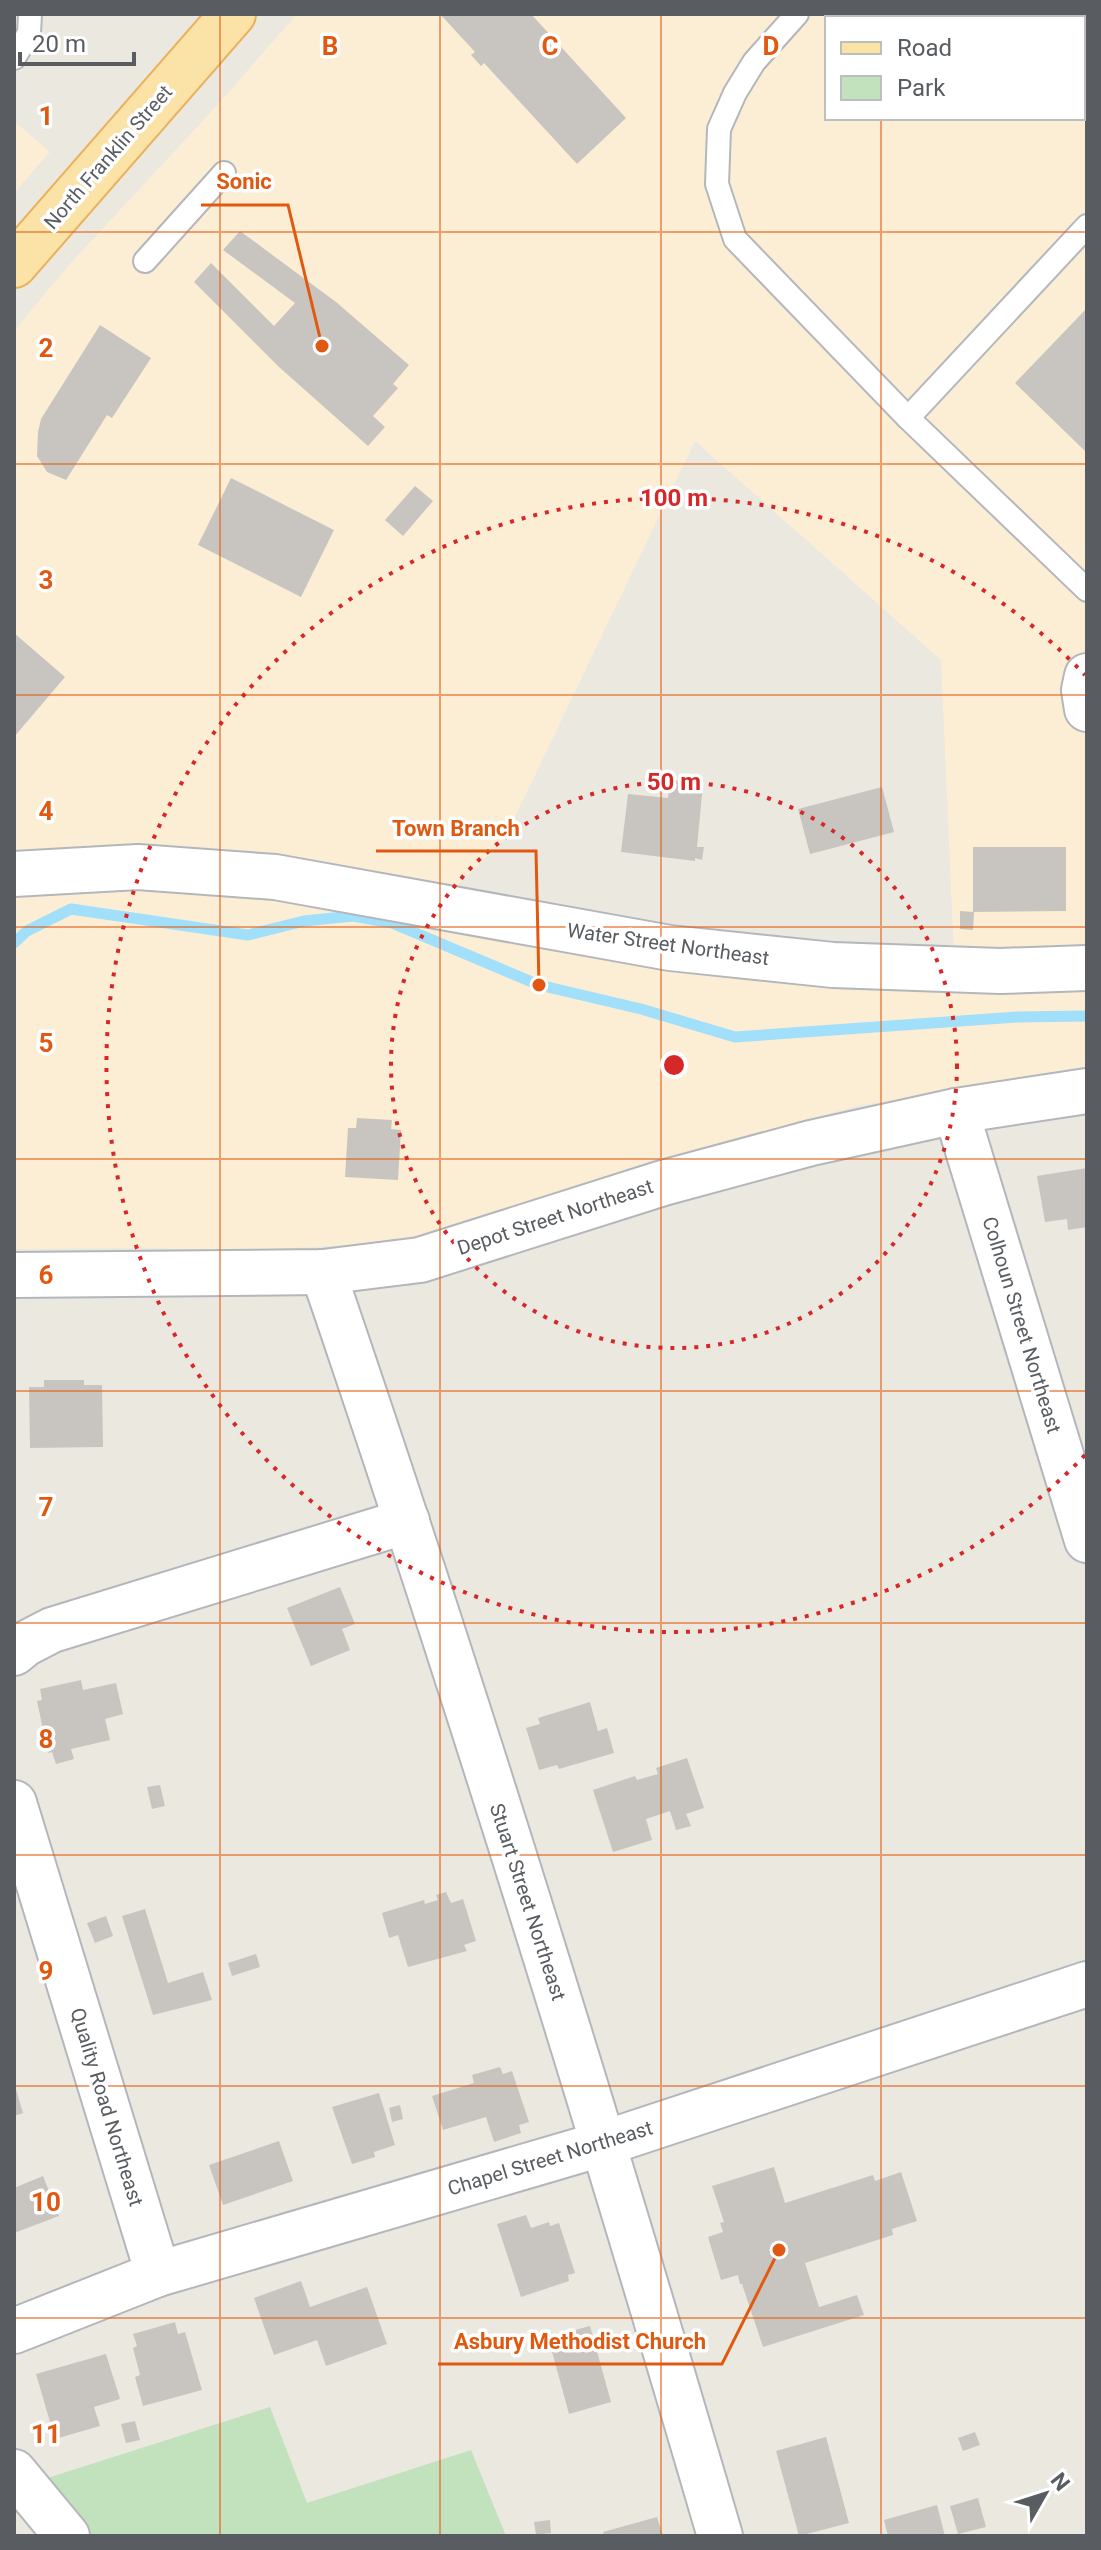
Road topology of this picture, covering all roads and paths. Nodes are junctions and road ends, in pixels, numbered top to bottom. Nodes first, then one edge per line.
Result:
1 (30, 14) edge
2 (233, 14) edge
3 (797, 14) edge
4 (14, 58) edge
5 (224, 173) dead end
6 (1087, 226) edge
7 (145, 261) dead end
8 (14, 265) edge
9 (908, 418) junction
10 (1087, 590) edge
11 (1087, 676) edge
12 (1087, 709) edge
13 (14, 874) edge
14 (1087, 968) edge
15 (1087, 1091) edge
16 (956, 1111) junction
17 (323, 1272) junction
18 (14, 1275) edge
19 (407, 1521) junction
20 (1087, 1540) edge
21 (14, 1653) edge
22 (14, 1803) edge
23 (1087, 1984) edge
24 (605, 2143) junction
25 (158, 2274) junction
26 (14, 2331) edge
27 (14, 2472) edge
28 (67, 2536) edge
29 (720, 2536) edge

1 - 4 lane
2 - 8 main road, North Franklin Street
3 - 9 lane
5 - 7 lane
6 - 9 lane
9 - 10 lane
11 - 12 street
13 - 14 street, Water Street Northeast
15 - 16 street, Depot Street Northeast
16 - 17 street, Depot Street Northeast
16 - 20 street, Colhoun Street Northeast
17 - 18 street, Depot Street Northeast
17 - 19 street, Stuart Street Northeast
19 - 21 street
19 - 24 street, Stuart Street Northeast
22 - 25 street, Quality Road Northeast
23 - 24 street, Chapel Street Northeast
24 - 25 street, Chapel Street Northeast
24 - 29 street, Stuart Street Northeast
25 - 26 street, Chapel Street Northeast
27 - 28 street

